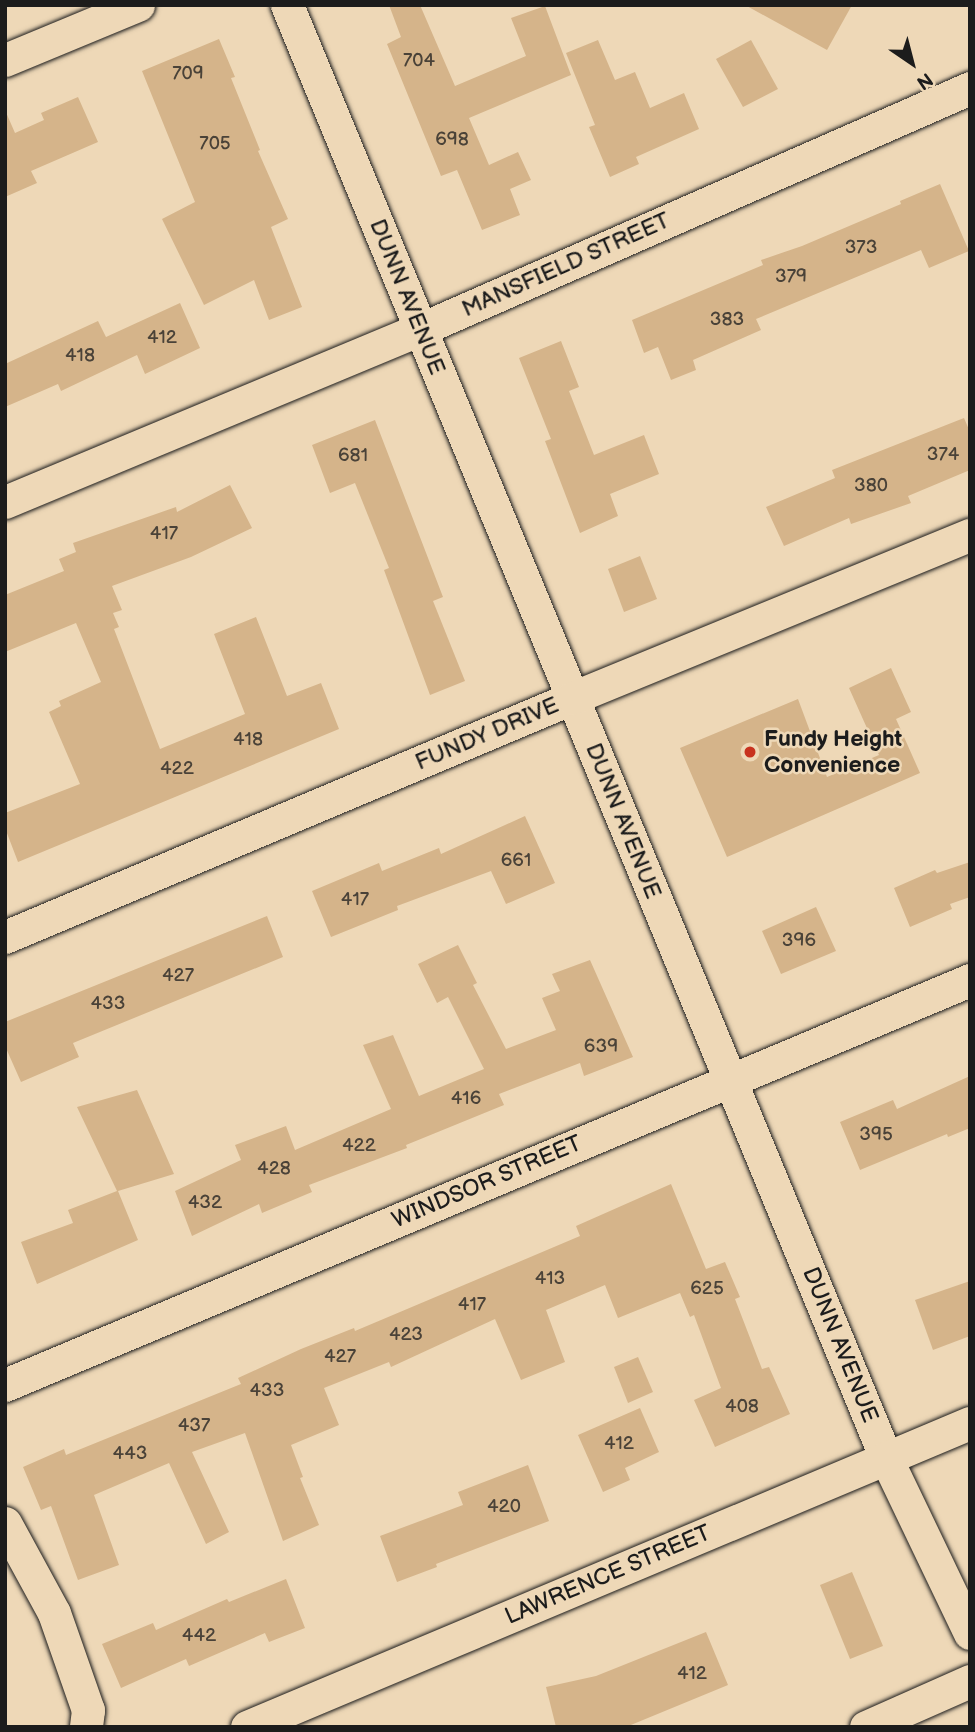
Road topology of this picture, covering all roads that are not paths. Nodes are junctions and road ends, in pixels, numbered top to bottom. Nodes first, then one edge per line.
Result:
1 (138, 5) edge
2 (287, 5) edge
3 (5, 60) edge
4 (970, 88) edge
5 (421, 329) junction
6 (5, 502) edge
7 (970, 535) edge
8 (572, 698) junction
9 (5, 937) edge
10 (970, 979) edge
11 (730, 1080) junction
12 (5, 1385) edge
13 (970, 1423) edge
14 (886, 1458) junction
15 (5, 1522) edge
16 (970, 1633) edge
17 (970, 1681) edge
18 (86, 1727) edge
19 (247, 1727) edge
20 (866, 1727) edge

1 - 3 street
2 - 5 street, DUNN AVENUE
4 - 5 street, MANSFIELD STREET
5 - 6 street, MANSFIELD STREET
5 - 8 street, DUNN AVENUE
7 - 8 street, FUNDY DRIVE
8 - 9 street, FUNDY DRIVE
8 - 11 street, DUNN AVENUE
10 - 11 street, WINDSOR STREET
11 - 12 street, WINDSOR STREET
11 - 14 street, DUNN AVENUE
13 - 14 street, LAWRENCE STREET
14 - 16 street, DUNN AVENUE
14 - 19 street, LAWRENCE STREET
15 - 18 street
17 - 20 street

